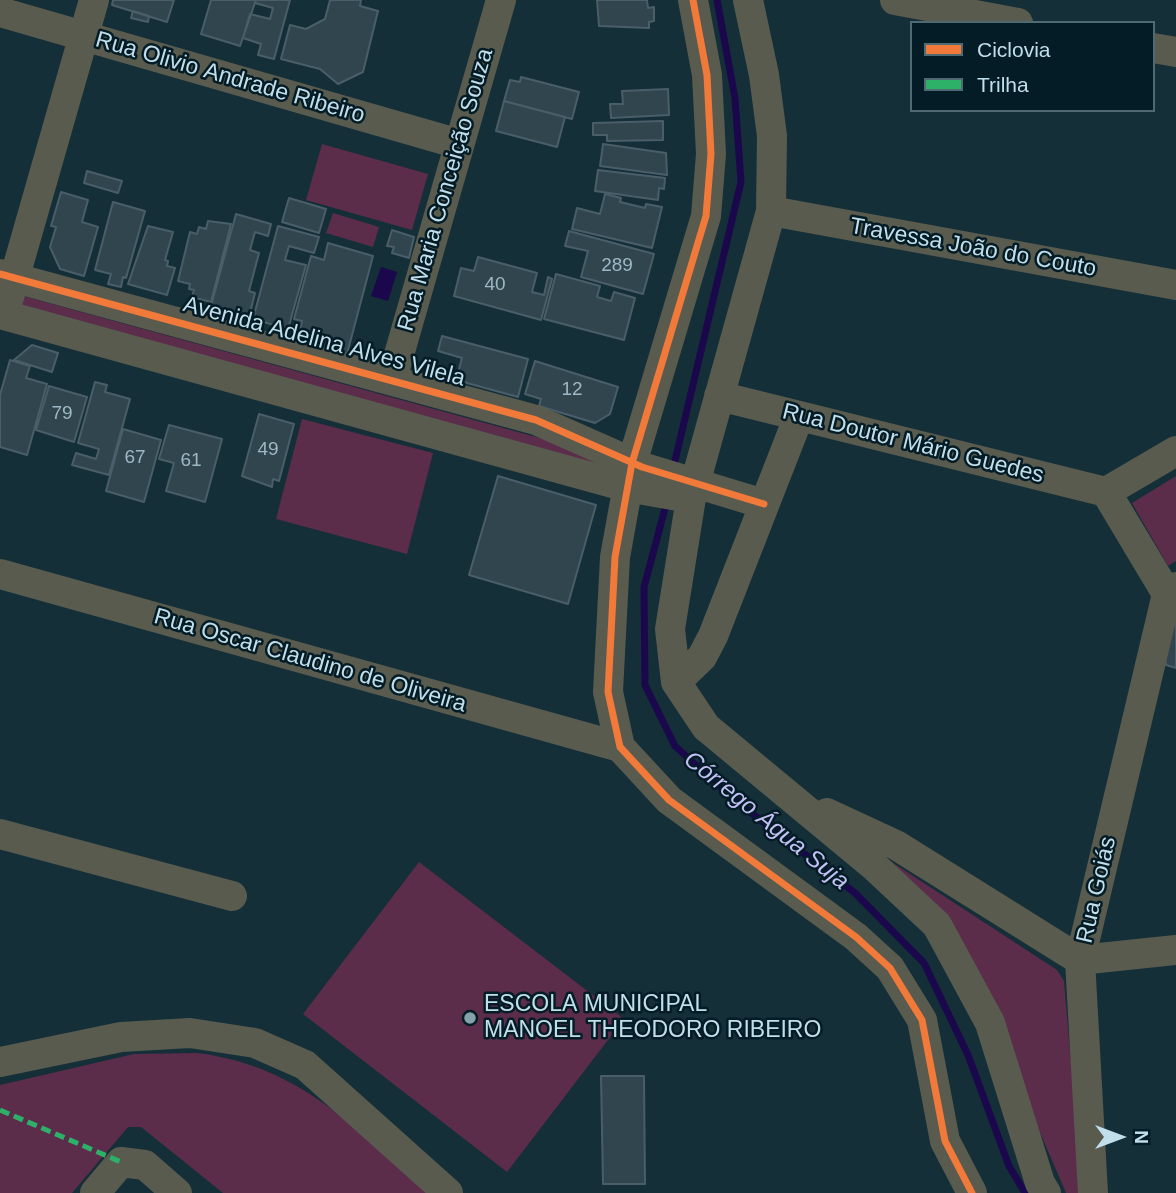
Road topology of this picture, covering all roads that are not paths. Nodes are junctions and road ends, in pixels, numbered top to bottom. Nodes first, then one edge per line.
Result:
1 (94, 0) edge
2 (500, 0) edge
3 (692, 0) edge
4 (748, 0) edge
5 (895, 0) edge
6 (0, 12) edge
7 (1007, 21) edge
8 (84, 36) junction
9 (1155, 48) edge
10 (1176, 52) edge
11 (459, 144) junction
12 (771, 211) junction
13 (7, 276) edge
14 (1176, 285) edge
15 (1, 319) edge
16 (391, 379) junction
17 (719, 396) junction
18 (799, 416) junction
19 (1176, 451) edge
20 (635, 476) junction
21 (687, 488) junction
22 (1106, 492) junction
23 (764, 504) junction
24 (0, 574) edge
25 (1171, 590) edge
26 (676, 682) junction
27 (620, 747) junction
28 (792, 797) junction
29 (0, 834) edge
30 (232, 896) dead end
31 (1176, 950) edge
32 (1080, 960) junction
33 (0, 1062) edge
34 (95, 1193) edge
35 (177, 1193) edge
36 (448, 1193) edge
37 (972, 1193) edge
38 (1046, 1193) edge
39 (1093, 1193) edge

1 - 8 street
2 - 11 street, Rua Maria Conceição Souza
3 - 20 street
4 - 12 street
5 - 7 street
6 - 8 street, Rua Olivio Andrade Ribeiro
8 - 11 street, Rua Olivio Andrade Ribeiro
8 - 13 street
9 - 10 street
11 - 16 street, Rua Maria Conceição Souza
12 - 14 street, Travessa João do Couto
12 - 17 street
13 - 15 street
13 - 16 street, Avenida Adelina Alves Vilela
15 - 20 street
16 - 20 street, Avenida Adelina Alves Vilela
17 - 18 street, Rua Doutor Mário Guedes
17 - 21 street
18 - 22 street, Rua Doutor Mário Guedes
18 - 23 street
19 - 22 street
20 - 21 street
20 - 27 street
21 - 23 street
21 - 26 street
22 - 25 street, Rua Goiás
23 - 26 street
24 - 27 street, Rua Oscar Claudino de Oliveira
25 - 32 street, Rua Goiás
26 - 28 street
27 - 37 street
28 - 32 street
28 - 38 street
29 - 30 street
31 - 32 street
32 - 39 street, Rua Goiás
33 - 36 street
34 - 35 street

